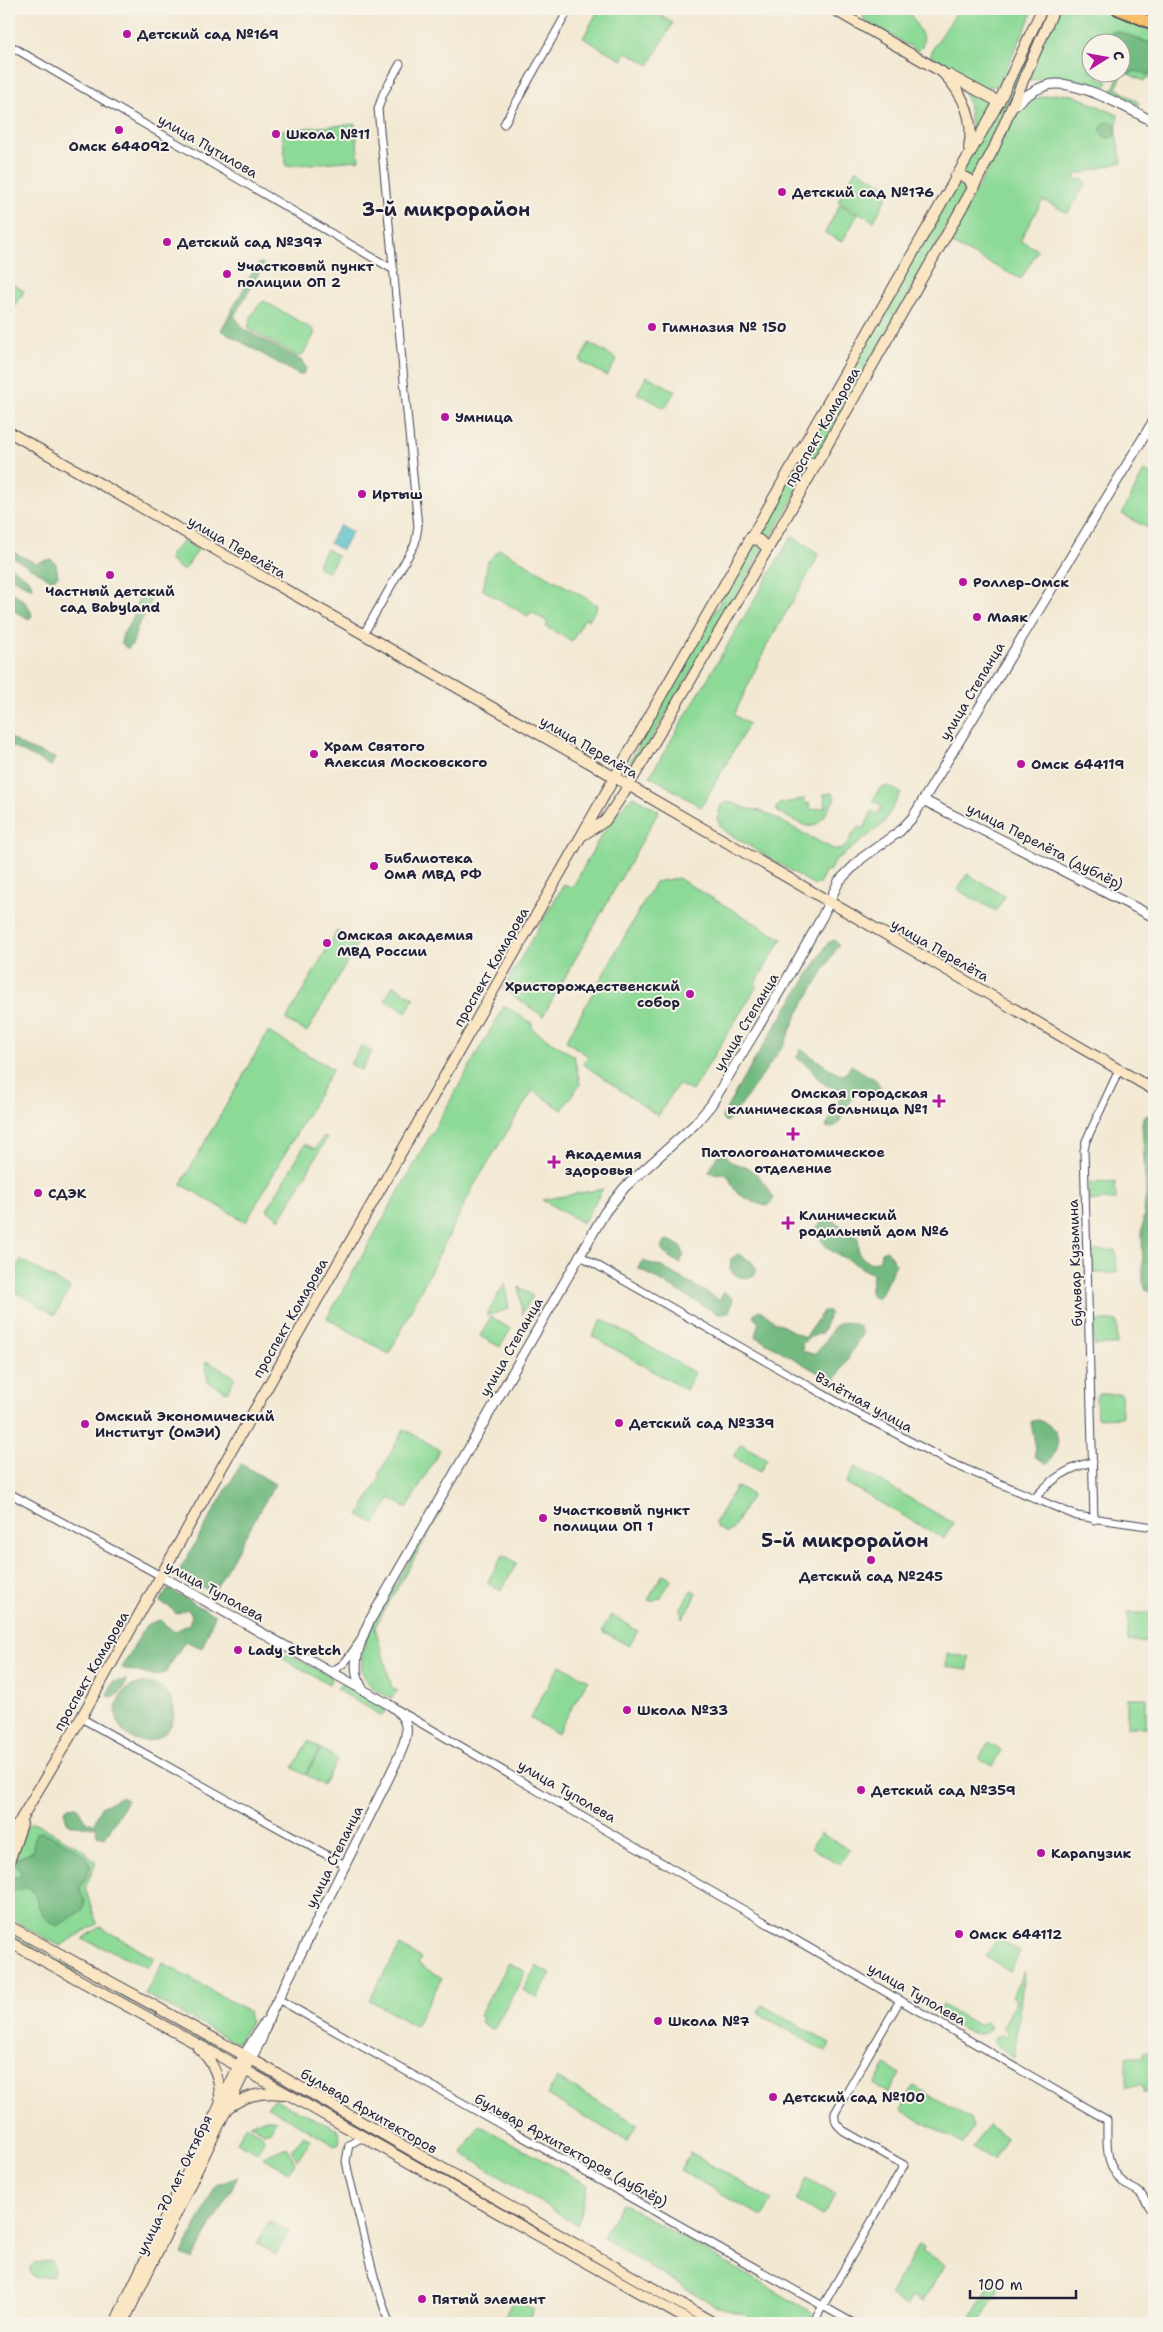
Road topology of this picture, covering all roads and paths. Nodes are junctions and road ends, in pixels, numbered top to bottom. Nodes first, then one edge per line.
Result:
1 (569, 9) edge
2 (833, 9) edge
3 (1042, 9) edge
4 (1054, 9) edge
5 (1118, 9) edge
6 (1154, 24) edge
7 (9, 45) edge
8 (400, 64) dead end
9 (942, 72) junction
10 (1021, 80) junction
11 (1039, 89) junction
12 (999, 102) junction
13 (1010, 109) junction
14 (1154, 122) edge
15 (504, 124) dead end
16 (967, 156) junction
17 (954, 177) junction
18 (973, 188) junction
19 (394, 270) junction
20 (1154, 420) edge
21 (9, 432) edge
22 (799, 452) junction
23 (817, 463) junction
24 (749, 539) junction
25 (768, 549) junction
26 (363, 635) junction
27 (614, 777) junction
28 (629, 785) junction
29 (923, 800) junction
30 (580, 837) junction
31 (828, 902) junction
32 (1154, 917) edge
33 (1119, 1070) junction
34 (1154, 1090) edge
35 (579, 1255) junction
36 (1093, 1462) junction
37 (9, 1493) edge
38 (1034, 1499) junction
39 (1094, 1520) junction
40 (1154, 1527) edge
41 (161, 1576) junction
42 (362, 1638) junction
43 (329, 1671) junction
44 (363, 1690) junction
45 (398, 1710) junction
46 (81, 1718) junction
47 (424, 1723) junction
48 (407, 1732) junction
49 (25, 1814) junction
50 (9, 1839) edge
51 (9, 1862) edge
52 (345, 1865) junction
53 (9, 1922) edge
54 (9, 1926) edge
55 (20, 1933) junction
56 (9, 1942) edge
57 (278, 1999) junction
58 (900, 2000) junction
59 (186, 2038) junction
60 (247, 2057) junction
61 (242, 2068) junction
62 (289, 2094) junction
63 (223, 2105) junction
64 (341, 2124) junction
65 (366, 2138) junction
66 (348, 2146) junction
67 (1154, 2212) edge
68 (823, 2306) junction
69 (115, 2323) edge
70 (123, 2323) edge
71 (389, 2323) edge
72 (693, 2323) edge
73 (714, 2323) edge
74 (813, 2323) edge
75 (852, 2323) edge

1 - 15 street
2 - 9 main road
3 - 12 main road, проспект Комарова
4 - 10 main road, проспект Комарова
5 - 6 main road
7 - 19 street, улица Путилова
8 - 19 street
9 - 12 main road
9 - 16 main road
10 - 11 street
10 - 13 main road, проспект Комарова
11 - 13 street
11 - 14 street
12 - 16 main road, проспект Комарова
13 - 18 main road, проспект Комарова
16 - 17 main road, проспект Комарова
17 - 18 main road
17 - 22 main road, проспект Комарова
18 - 23 main road, проспект Комарова
19 - 26 street
20 - 29 street, улица Степанца
21 - 26 main road, улица Перелёта
22 - 23 main road
22 - 24 main road, проспект Комарова
23 - 25 main road, проспект Комарова
24 - 25 main road
24 - 27 main road, проспект Комарова
25 - 28 main road, проспект Комарова
26 - 27 main road, улица Перелёта
27 - 28 main road, улица Перелёта
27 - 30 main road, проспект Комарова
28 - 30 main road, проспект Комарова
28 - 31 main road, улица Перелёта
29 - 31 street, улица Степанца
29 - 32 street, улица Перелёта (дублёр)
30 - 41 main road, проспект Комарова
31 - 33 main road, улица Перелёта
31 - 35 street, улица Степанца
33 - 34 main road, улица Перелёта
33 - 36 street, бульвар Кузьмина
35 - 38 street, Взлётная улица
35 - 42 street, улица Степанца
36 - 38 street
36 - 39 street, бульвар Кузьмина
37 - 41 street, улица Туполева
38 - 39 street, Взлётная улица
39 - 40 street, Взлётная улица
41 - 43 street, улица Туполева
41 - 46 main road, проспект Комарова
42 - 43 street, улица Степанца
42 - 44 street, улица Степанца
43 - 44 street, улица Туполева
44 - 45 street, улица Туполева
45 - 47 street, улица Туполева
45 - 48 street
46 - 49 main road, проспект Комарова
46 - 52 street
47 - 48 street
47 - 58 street, улица Туполева
48 - 52 street, улица Степанца
49 - 50 main road, проспект Комарова
49 - 51 main road, проспект Комарова
52 - 57 street, улица Степанца
53 - 55 main road
54 - 55 main road, бульвар Архитекторов
55 - 60 main road, бульвар Архитекторов
56 - 59 main road, бульвар Архитекторов
57 - 60 street, улица Степанца
57 - 68 street, бульвар Архитекторов (дублёр)
58 - 67 street, улица Туполева
58 - 68 street
59 - 61 main road, бульвар Архитекторов
59 - 63 main road
60 - 61 main road, улица 70 лет Октября
60 - 73 main road, бульвар Архитекторов
61 - 62 main road, бульвар Архитекторов
61 - 63 main road, улица 70 лет Октября
62 - 63 main road
62 - 64 main road, бульвар Архитекторов
63 - 69 main road, улица 70 лет Октября
63 - 70 main road, улица 70 лет Октября
64 - 65 main road, бульвар Архитекторов
64 - 66 street
65 - 66 street
65 - 72 main road, бульвар Архитекторов
66 - 71 street
68 - 74 street
68 - 75 street, бульвар Архитекторов (дублёр)

